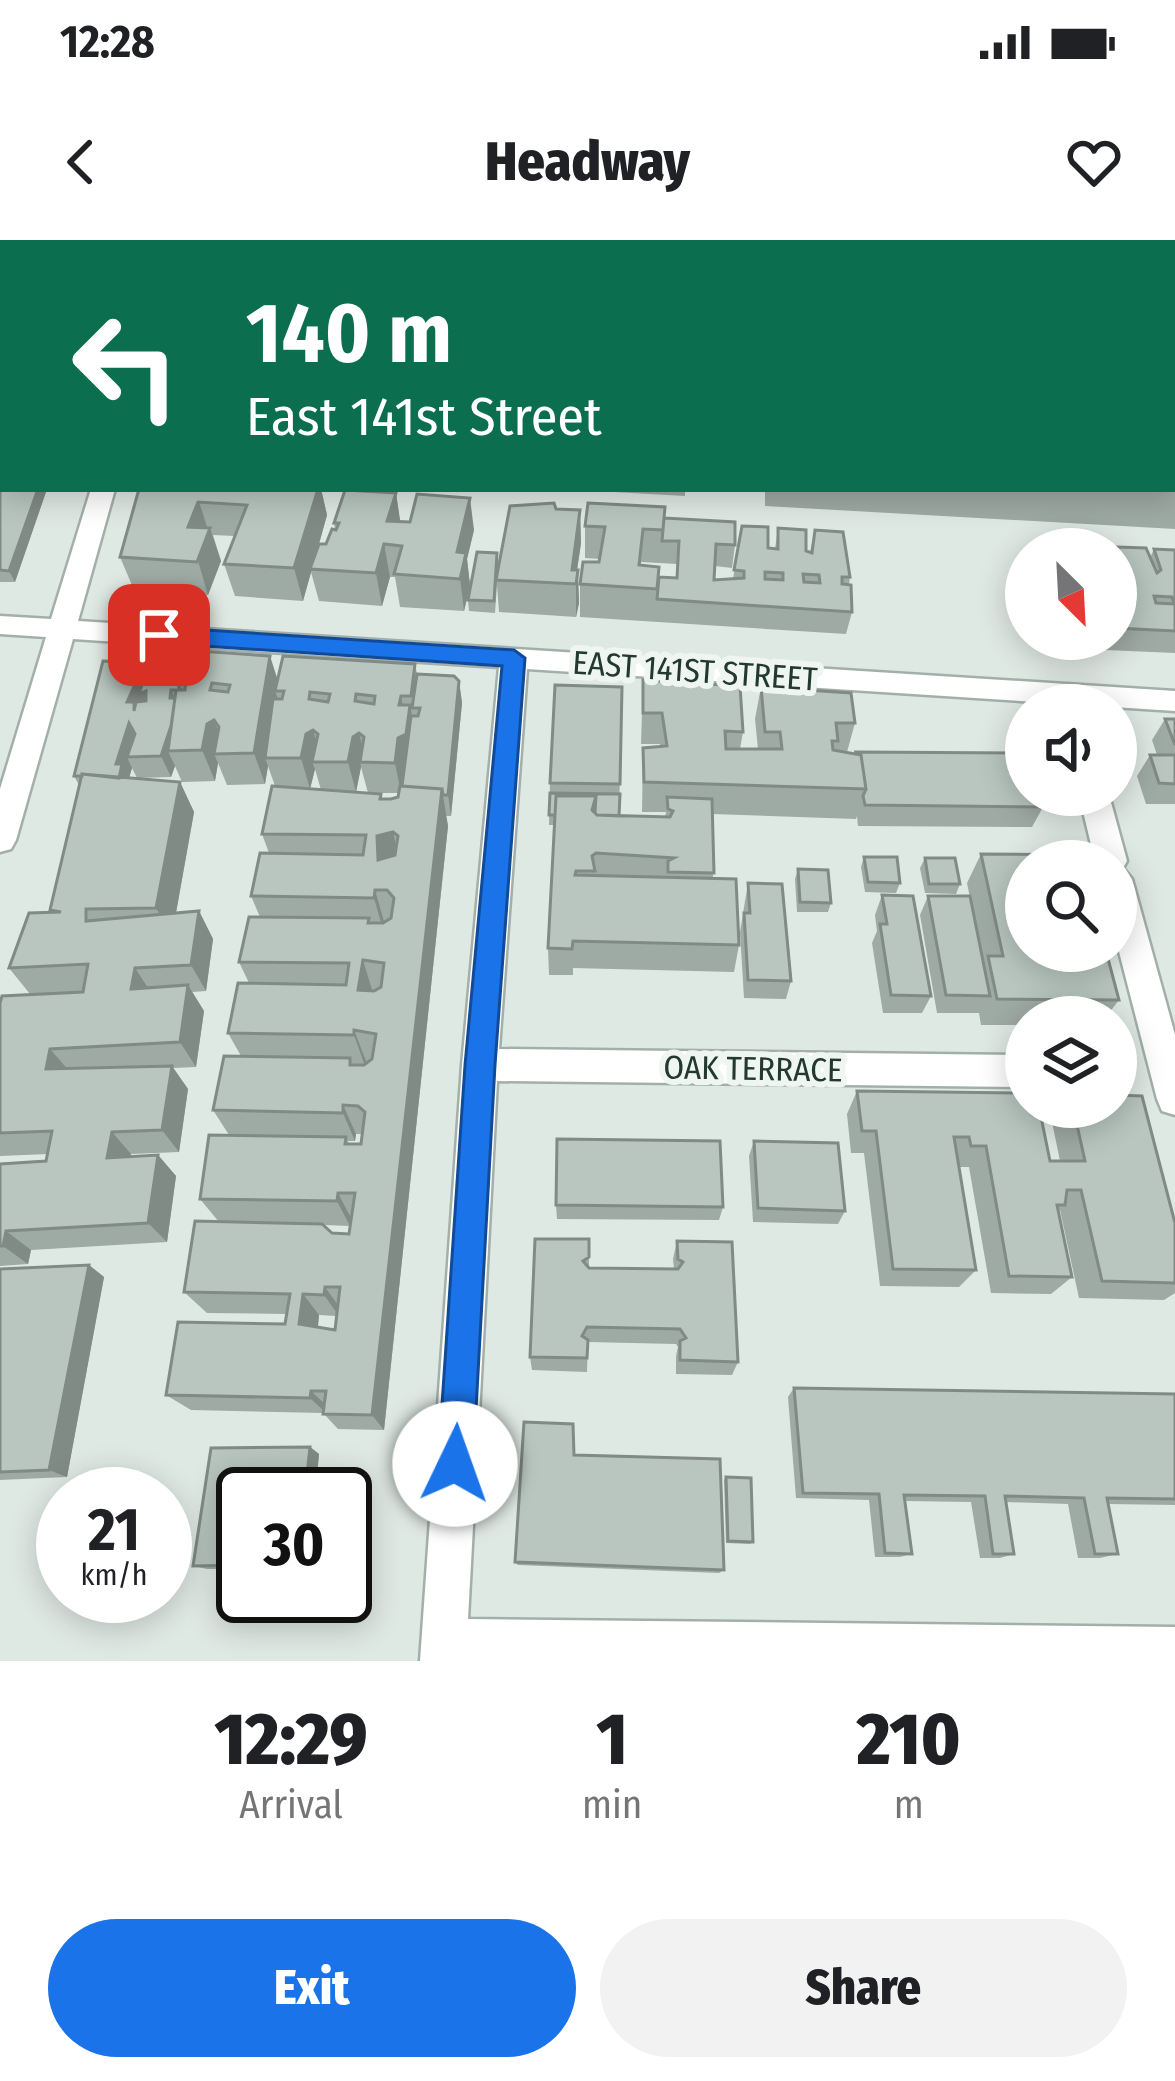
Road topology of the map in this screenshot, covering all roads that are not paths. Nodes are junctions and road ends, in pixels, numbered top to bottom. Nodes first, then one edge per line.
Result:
1 (102, 492) edge
2 (0, 625) edge
3 (62, 628) junction
4 (514, 658) junction
5 (1005, 695) edge
6 (1137, 701) edge
7 (1175, 701) edge
8 (0, 840) edge
9 (1137, 957) edge
10 (480, 1065) junction
11 (1005, 1071) edge
12 (1175, 1099) edge
13 (1175, 1650) edge
14 (443, 1651) edge

1 - 3 street
2 - 3 street, EAST 141ST STREET
3 - 4 street, EAST 141ST STREET
3 - 8 street
4 - 5 street, EAST 141ST STREET
4 - 10 street
6 - 7 street, EAST 141ST STREET
9 - 12 street
10 - 11 street, OAK TERRACE
10 - 14 street
13 - 14 street

